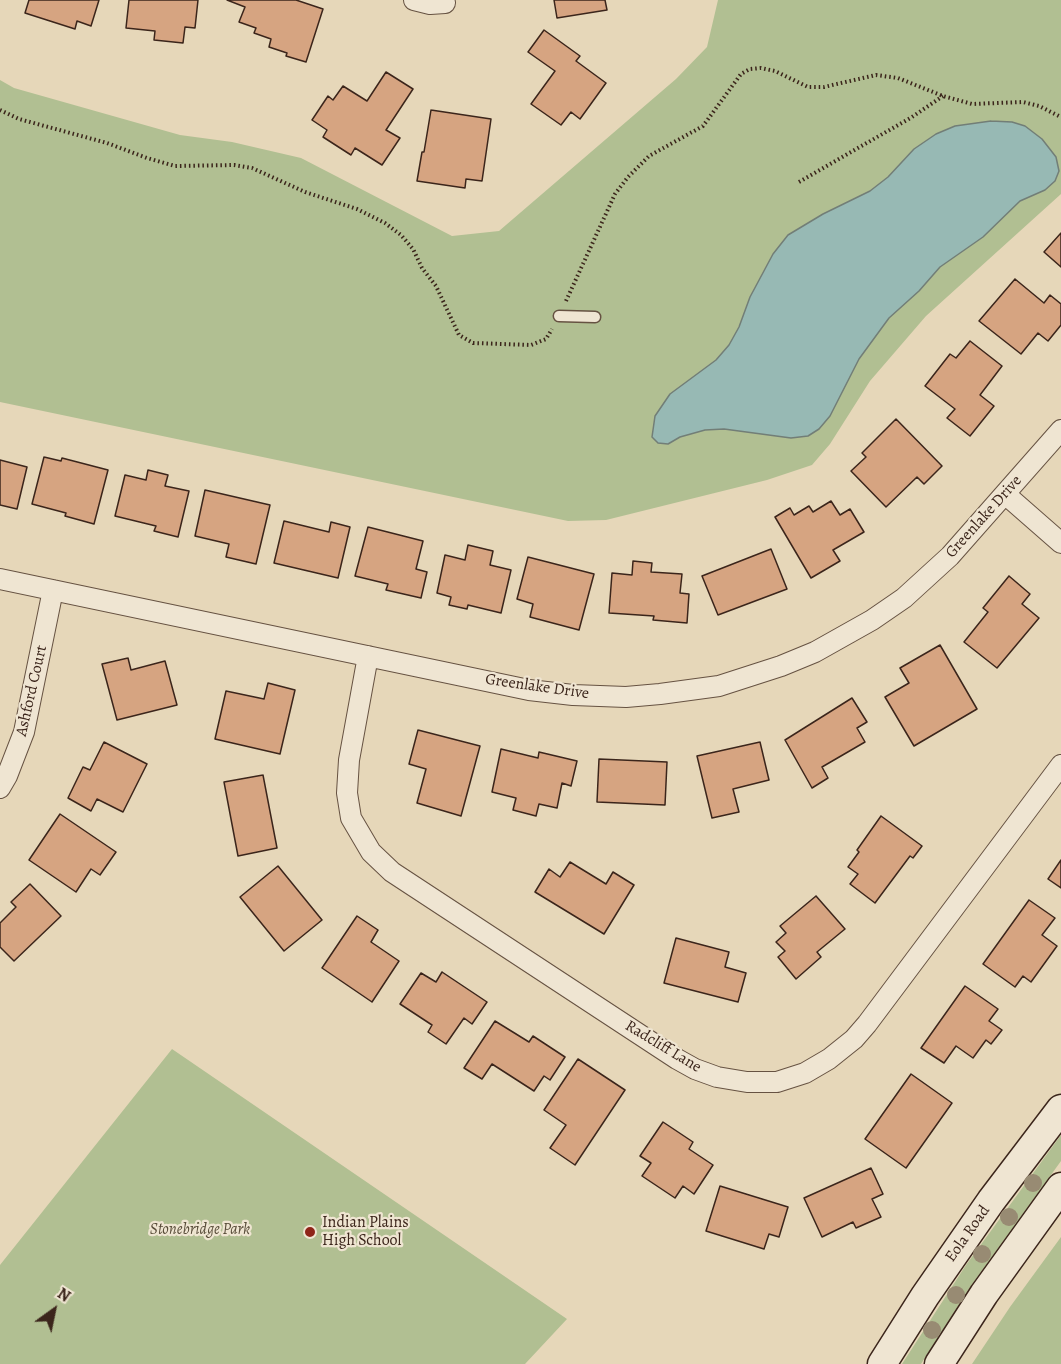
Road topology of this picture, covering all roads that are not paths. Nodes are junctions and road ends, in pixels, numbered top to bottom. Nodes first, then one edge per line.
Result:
1 (414, 0) edge
2 (445, 3) dead end
3 (559, 316) road end
4 (595, 317) dead end
5 (1061, 430) edge
6 (1005, 494) junction
7 (1061, 543) edge
8 (0, 579) edge
9 (54, 590) junction
10 (368, 656) junction
11 (1061, 765) edge
12 (0, 788) edge
13 (1061, 1109) edge
14 (1061, 1187) edge
15 (882, 1364) edge
16 (939, 1364) edge

1 - 2 street
3 - 4 lane
5 - 6 street, Greenlake Drive
6 - 7 street
6 - 10 street, Greenlake Drive
8 - 9 street, Greenlake Drive
9 - 10 street, Greenlake Drive
9 - 12 street, Ashford Court
10 - 11 street, Radcliff Lane
13 - 15 main road, Eola Road
14 - 16 main road

